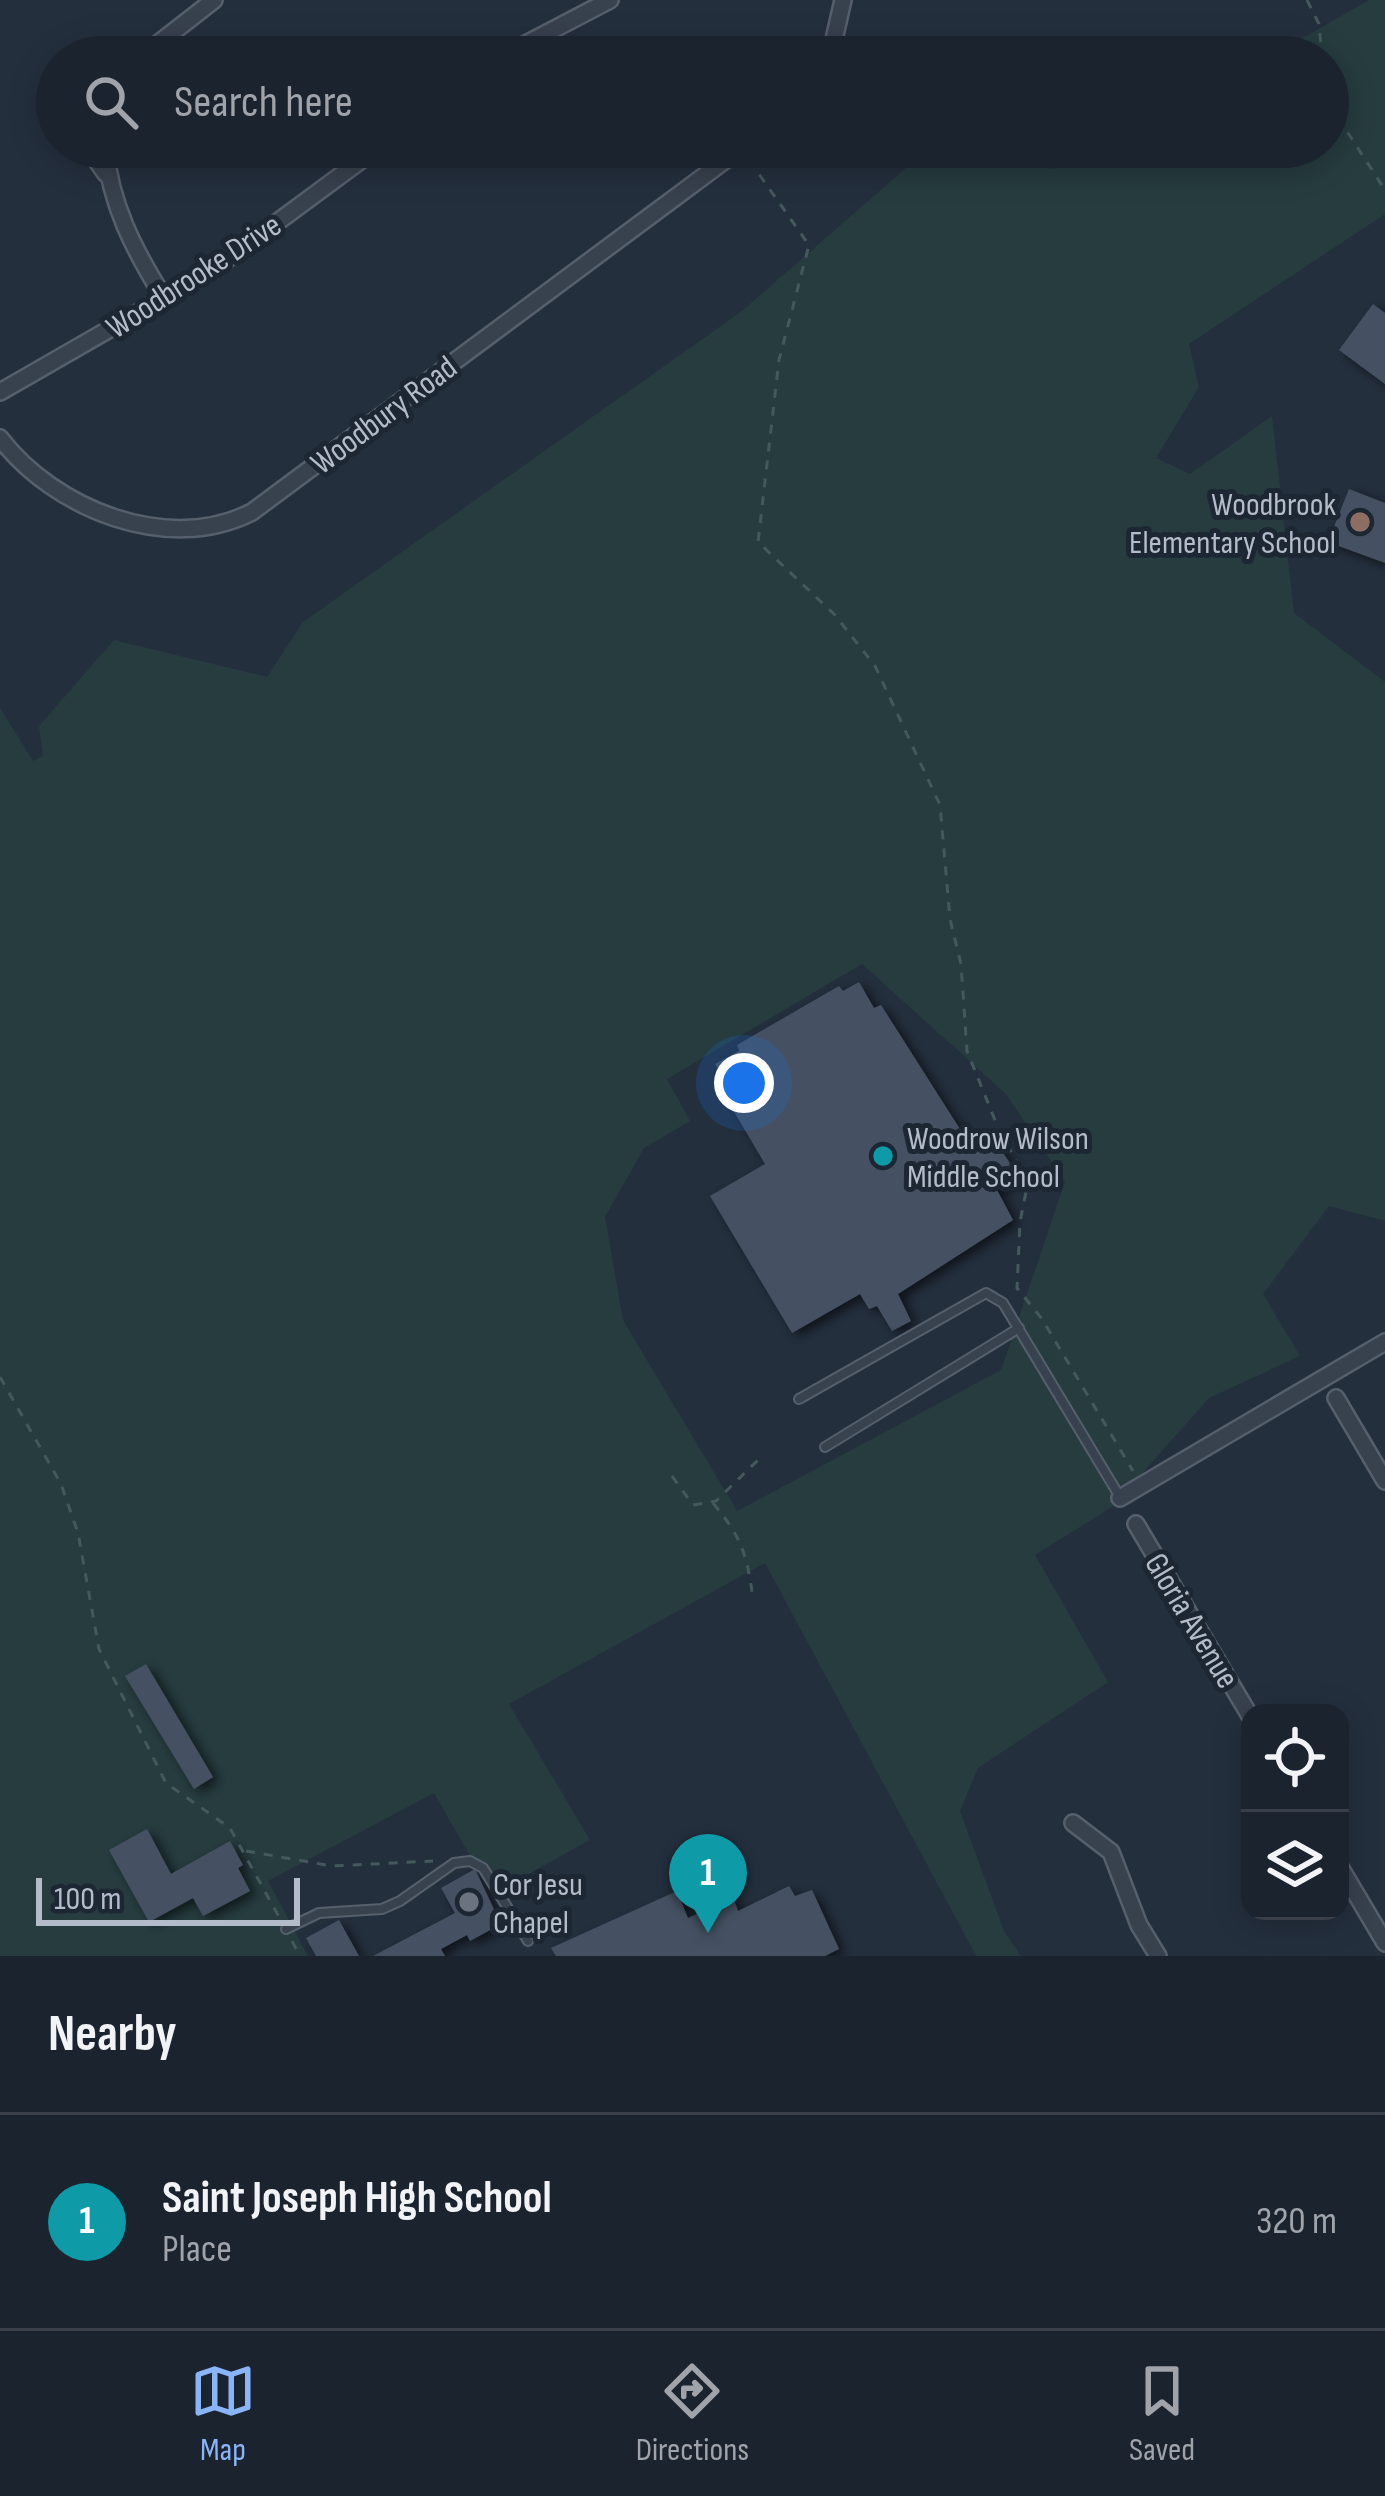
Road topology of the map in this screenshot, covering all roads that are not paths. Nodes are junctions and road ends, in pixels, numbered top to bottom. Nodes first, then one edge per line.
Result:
1 (214, 0) edge
2 (610, 0) edge
3 (843, 0) edge
4 (168, 36) edge
5 (541, 36) edge
6 (835, 36) edge
7 (102, 168) edge
8 (107, 168) edge
9 (350, 168) edge
10 (715, 168) edge
11 (108, 176) junction
12 (164, 298) junction
13 (0, 392) edge
14 (0, 438) edge
15 (1019, 1328) junction
16 (1385, 1342) edge
17 (1336, 1398) dead end
18 (799, 1399) dead end
19 (825, 1447) dead end
20 (1385, 1480) edge
21 (1120, 1498) joint
22 (1136, 1524) dead end
23 (1243, 1704) edge
24 (1073, 1822) dead end
25 (1349, 1882) edge
26 (286, 1929) road end
27 (528, 1941) dead end
28 (1385, 1943) edge
29 (1158, 1956) edge

1 - 4 street
2 - 5 street
3 - 6 street
7 - 11 street
8 - 11 street
9 - 12 street, Woodbrooke Drive
10 - 14 street, Woodbury Road
11 - 12 street
12 - 13 street, Woodbrooke Drive
15 - 18 lane
15 - 19 lane
15 - 21 lane
16 - 21 street
17 - 20 street
22 - 23 street, Gloria Avenue
24 - 29 street
25 - 28 street
26 - 27 lane

